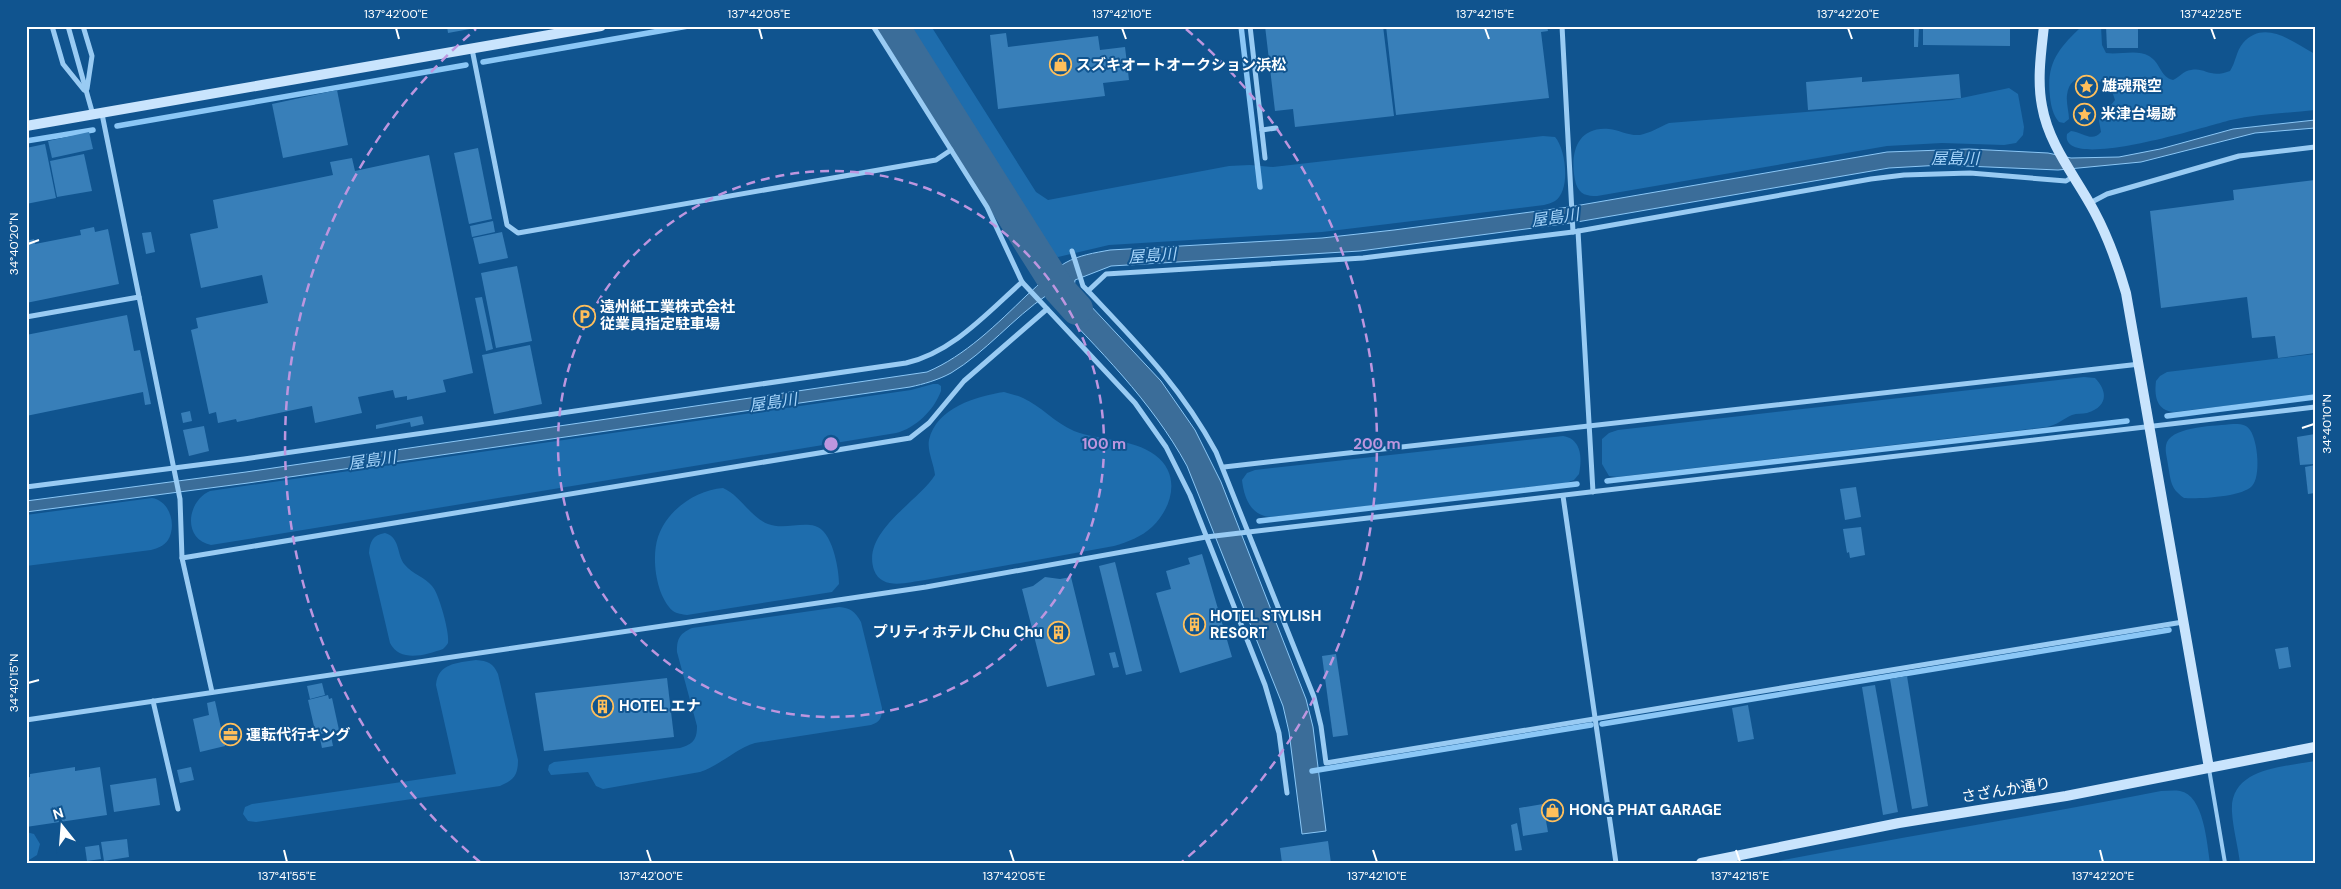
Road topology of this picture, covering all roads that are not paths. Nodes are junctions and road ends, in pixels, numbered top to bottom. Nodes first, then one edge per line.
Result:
1 (52, 26) edge
2 (68, 26) edge
3 (83, 26) edge
4 (601, 26) edge
5 (873, 26) edge
6 (1250, 26) edge
7 (1562, 26) edge
8 (2044, 26) edge
9 (472, 49) junction
10 (86, 92) junction
11 (97, 114) junction
12 (26, 126) edge
13 (1276, 128) dead end
14 (1262, 130) junction
15 (2315, 147) edge
16 (952, 150) junction
17 (1265, 158) dead end
18 (2073, 174) junction
19 (2090, 203) junction
20 (1574, 231) junction
21 (1073, 253) dead end
22 (1022, 282) junction
23 (1088, 291) junction
24 (139, 297) junction
25 (1047, 309) junction
26 (26, 317) edge
27 (2140, 364) junction
28 (2315, 407) edge
29 (1589, 426) junction
30 (2151, 428) junction
31 (1224, 467) junction
32 (174, 468) junction
33 (26, 487) edge
34 (1593, 492) junction
35 (1563, 496) junction
36 (1250, 532) junction
37 (1206, 537) junction
38 (182, 558) junction
39 (2184, 622) junction
40 (212, 692) junction
41 (154, 701) junction
42 (1595, 719) junction
43 (26, 720) edge
44 (2315, 747) edge
45 (2209, 768) junction
46 (1287, 793) dead end
47 (178, 810) dead end
48 (1616, 863) edge
49 (1701, 863) edge
50 (2225, 863) edge

1 - 10 street
2 - 10 street
3 - 10 street
4 - 9 street
5 - 16 street
6 - 14 street
7 - 20 street
8 - 18 street
9 - 11 street
9 - 16 street
10 - 11 street
11 - 12 street
11 - 24 street
13 - 14 street
14 - 17 street
15 - 19 street
16 - 22 street
18 - 19 street
18 - 20 street
19 - 27 street
20 - 23 street
20 - 29 street
21 - 23 street
22 - 25 street
22 - 32 street
23 - 31 street
24 - 26 street
24 - 32 street
25 - 37 street
25 - 38 street
27 - 29 street
27 - 30 street
28 - 30 street
29 - 31 street
29 - 34 street
30 - 34 street
30 - 39 street
31 - 36 street
32 - 33 street
32 - 38 street
34 - 35 street
35 - 36 street
35 - 42 street
36 - 37 street
36 - 42 street
37 - 40 street
37 - 46 street
38 - 40 street
39 - 42 street
39 - 45 street
40 - 41 street
41 - 43 street
41 - 47 street
42 - 48 street
44 - 45 street, さざんか通り
45 - 49 street, さざんか通り
45 - 50 lane

